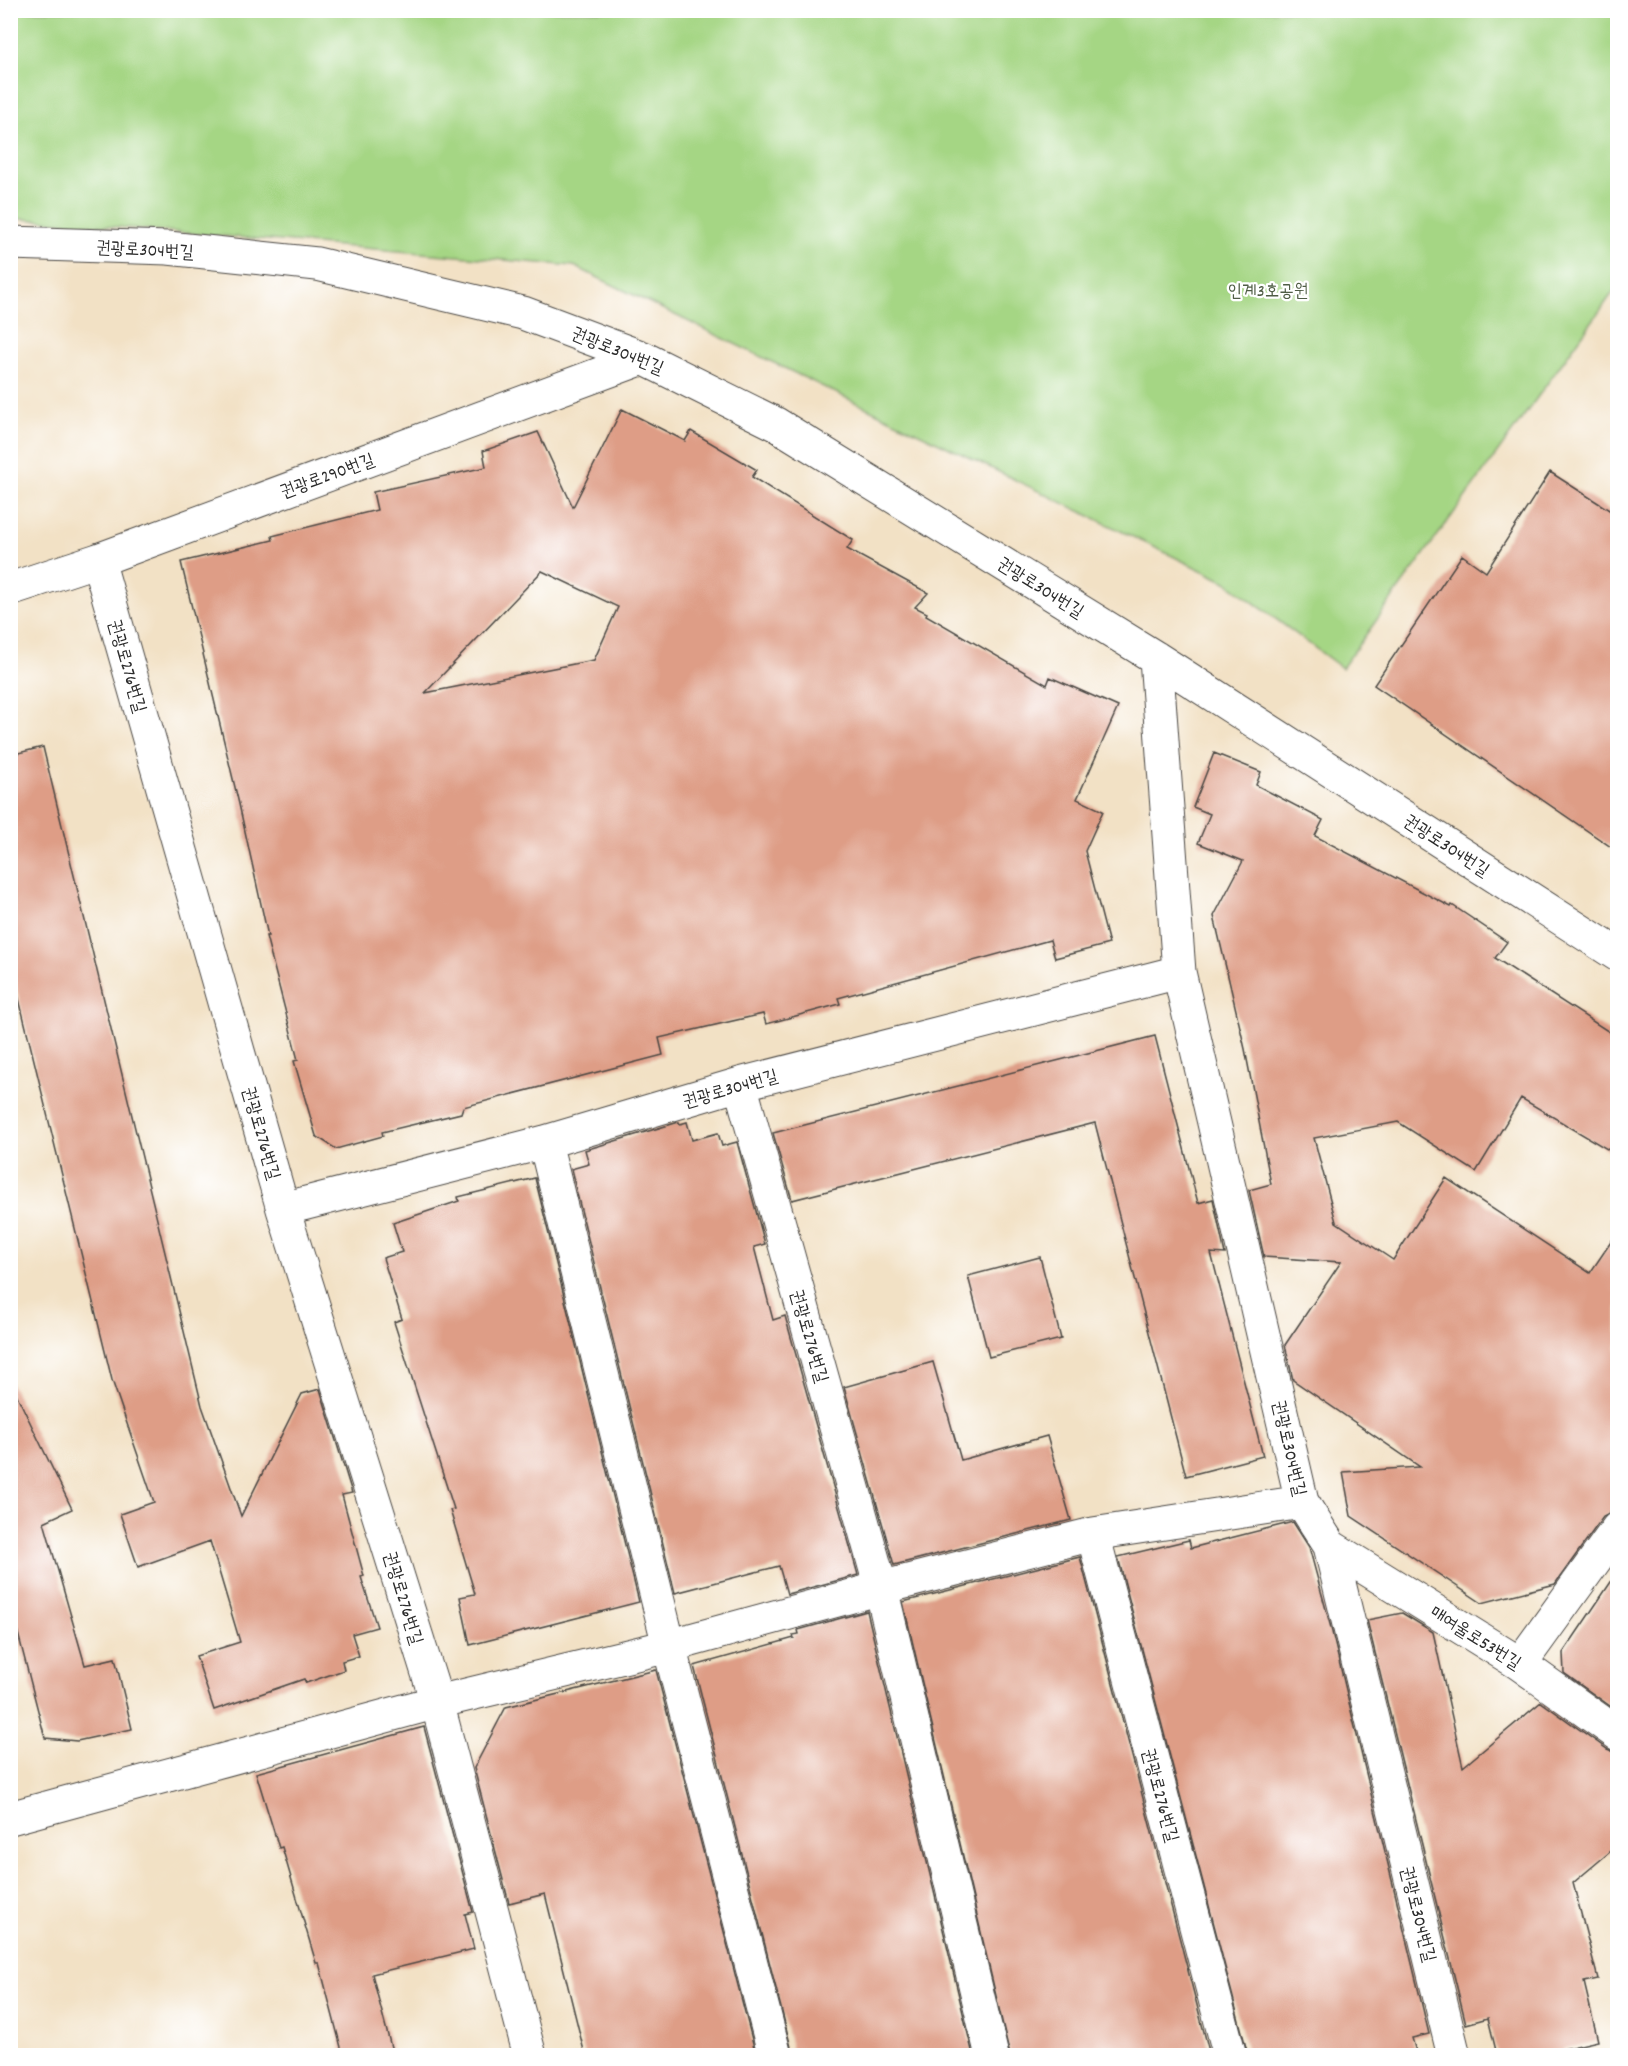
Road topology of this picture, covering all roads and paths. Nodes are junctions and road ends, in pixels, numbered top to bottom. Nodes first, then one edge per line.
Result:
1 (10, 243) edge
2 (643, 358) junction
3 (98, 560) junction
4 (10, 589) edge
5 (1156, 658) junction
6 (1617, 955) edge
7 (1179, 972) junction
8 (740, 1084) junction
9 (545, 1142) junction
10 (283, 1209) junction
11 (1302, 1502) junction
12 (1617, 1528) edge
13 (1093, 1534) junction
14 (1330, 1546) junction
15 (881, 1588) junction
16 (669, 1646) junction
17 (1520, 1664) junction
18 (436, 1702) junction
19 (1617, 1734) edge
20 (10, 1818) edge
21 (530, 2055) edge
22 (775, 2055) edge
23 (992, 2055) edge
24 (1230, 2055) edge
25 (1454, 2055) edge

1 - 2 street, 권광로304번길
2 - 3 street, 권광로290번길
2 - 5 street, 권광로304번길
3 - 4 street, 권광로290번길
3 - 10 street, 권광로276번길
5 - 6 street, 권광로304번길
5 - 7 street, 권광로304번길
7 - 8 street, 권광로304번길
7 - 11 street, 권광로304번길
8 - 9 street, 권광로304번길
8 - 15 street, 권광로276번길
9 - 10 street, 권광로304번길
9 - 16 street
10 - 18 street, 권광로276번길
11 - 13 street
11 - 14 street, 권광로304번길
12 - 17 street
13 - 15 street
13 - 24 street, 권광로276번길
14 - 17 street, 매여울로53번길
14 - 25 street, 권광로304번길
15 - 16 street
15 - 23 street, 권광로276번길
16 - 18 street
16 - 22 street
17 - 19 street, 매여울로53번길
18 - 20 street
18 - 21 street, 권광로276번길

